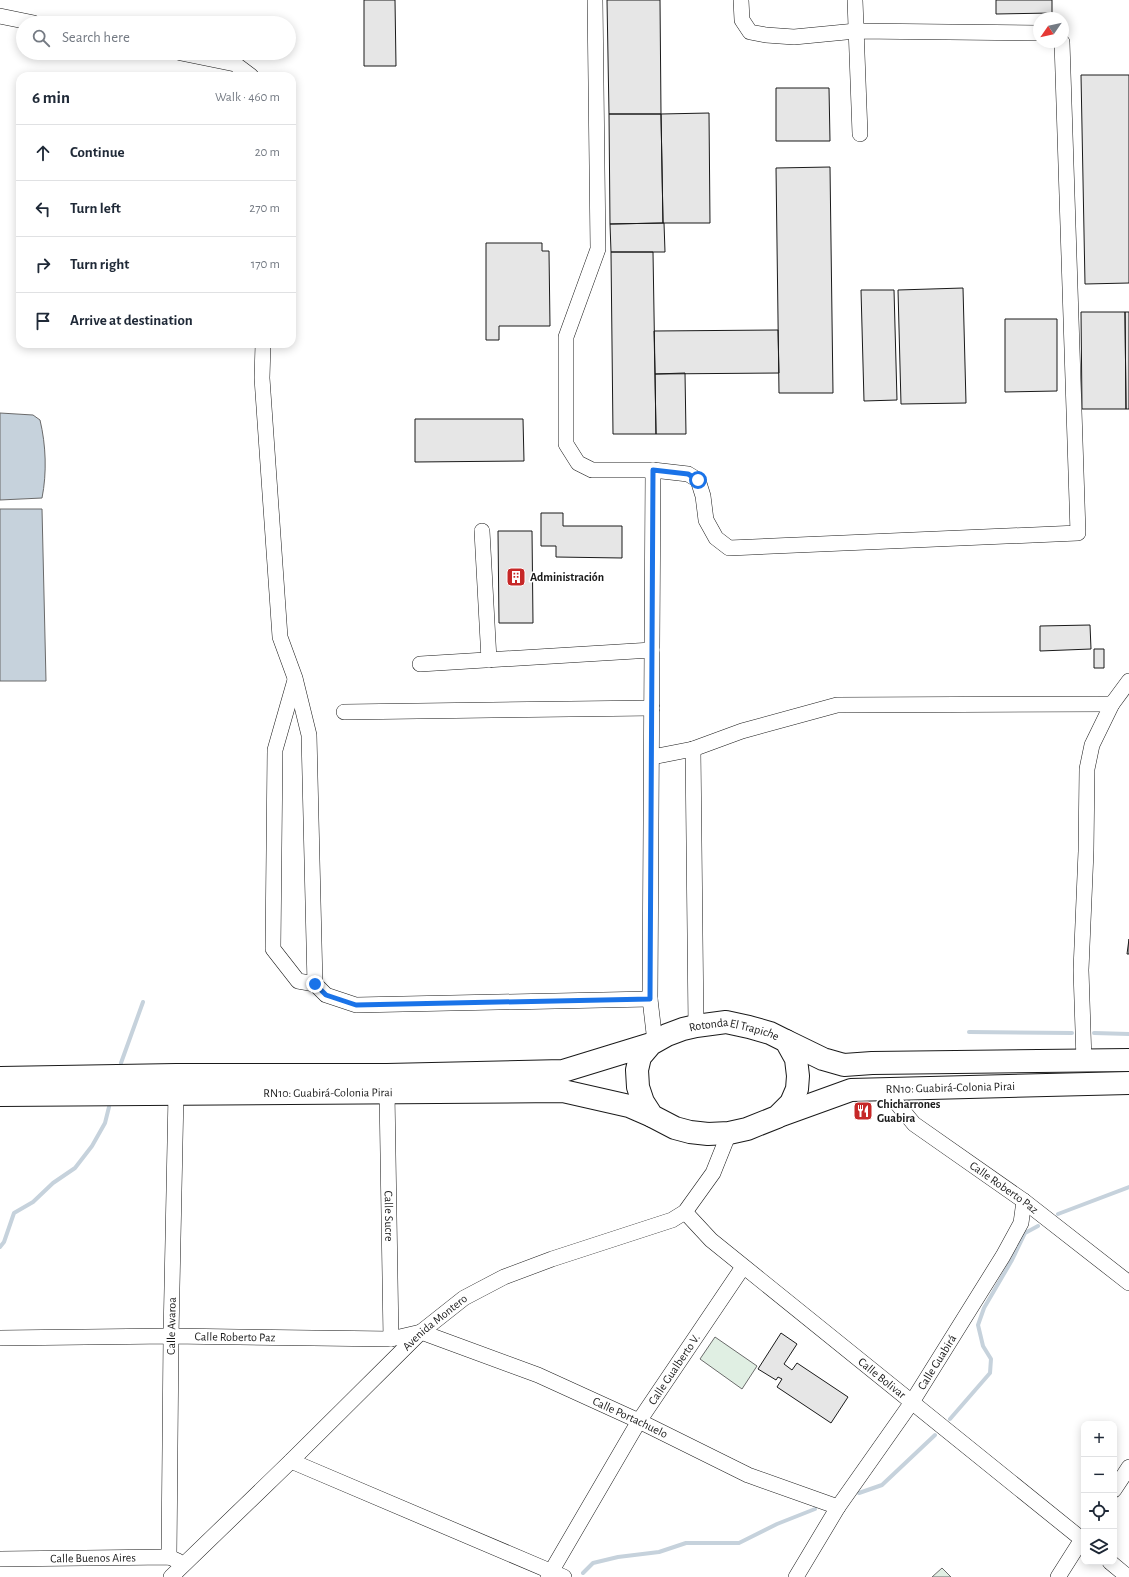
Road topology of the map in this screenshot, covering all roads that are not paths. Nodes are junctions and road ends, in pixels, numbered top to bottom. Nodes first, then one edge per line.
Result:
1 (595, 0) edge
2 (741, 0) edge
3 (855, 0) edge
4 (0, 16) edge
5 (16, 19) edge
6 (856, 31) junction
7 (1033, 33) edge
8 (1062, 48) edge
9 (215, 60) edge
10 (246, 72) edge
11 (860, 134) dead end
12 (263, 348) edge
13 (653, 470) junction
14 (482, 531) dead end
15 (652, 650) junction
16 (489, 660) junction
17 (420, 664) dead end
18 (296, 678) junction
19 (1129, 681) edge
20 (1112, 704) junction
21 (652, 708) junction
22 (344, 712) dead end
23 (693, 749) junction
24 (652, 757) junction
25 (315, 984) junction
26 (650, 999) junction
27 (696, 1026) junction
28 (786, 1041) junction
29 (653, 1043) junction
30 (1129, 1060) edge
31 (1084, 1061) junction
32 (0, 1078) edge
33 (1129, 1083) edge
34 (884, 1088) junction
35 (388, 1092) junction
36 (176, 1094) junction
37 (0, 1095) edge
38 (652, 1116) junction
39 (776, 1117) junction
40 (730, 1132) junction
41 (1024, 1201) junction
42 (685, 1212) junction
43 (743, 1267) junction
44 (1129, 1283) edge
45 (421, 1332) junction
46 (171, 1336) junction
47 (0, 1338) edge
48 (391, 1339) junction
49 (912, 1402) junction
50 (639, 1421) junction
51 (291, 1461) junction
52 (1129, 1467) edge
53 (1117, 1485) edge
54 (838, 1507) junction
55 (1081, 1537) edge
56 (1081, 1542) edge
57 (169, 1557) junction
58 (0, 1559) edge
59 (185, 1563) junction
60 (1114, 1565) edge
61 (554, 1575) edge
62 (171, 1577) edge
63 (796, 1577) edge
64 (1058, 1577) edge
65 (1128, 1577) edge

1 - 13 street
2 - 6 street
3 - 6 street
4 - 5 street
6 - 7 street
6 - 11 street
8 - 13 street
9 - 10 street
12 - 18 street
13 - 15 street
14 - 16 street
15 - 16 street
15 - 21 street
16 - 17 street
18 - 25 street
18 - 25 street
19 - 20 street
20 - 23 street
20 - 31 street
21 - 22 street
21 - 24 street
23 - 24 street
23 - 27 street
24 - 26 street
25 - 26 street
26 - 29 street
27 - 28 highway, Rotonda El Trapiche
27 - 29 highway, Rotonda El Trapiche
28 - 31 highway, RN10: Guabirá-Colonia Pirai
28 - 39 highway, Rotonda El Trapiche
29 - 32 highway, RN10: Guabirá-Colonia Pirai
29 - 38 highway, Rotonda El Trapiche
30 - 31 highway, RN10: Guabirá-Colonia Pirai
33 - 34 highway, RN10: Guabirá-Colonia Pirai
34 - 39 highway, RN10: Guabirá-Colonia Pirai
34 - 41 street, Calle Roberto Paz
35 - 36 highway, RN10: Guabirá-Colonia Pirai
35 - 38 highway, RN10: Guabirá-Colonia Pirai
35 - 48 street, Calle Sucre
36 - 37 highway, RN10: Guabirá-Colonia Pirai
36 - 46 street, Calle Avaroa
38 - 40 highway, Rotonda El Trapiche
39 - 40 highway, Rotonda El Trapiche
40 - 42 street, Avenida Montero
41 - 44 street, Calle Roberto Paz
41 - 49 street, Calle Guabirá
42 - 43 street, Calle Bolivar
42 - 45 street, Avenida Montero
43 - 49 street, Calle Bolivar
43 - 50 street, Calle Gualberto V.
45 - 48 street, Calle Roberto Paz
45 - 50 street, Calle Portachuelo
45 - 51 street, Avenida Montero
46 - 47 street, Calle Roberto Paz
46 - 48 street, Calle Roberto Paz
46 - 57 street, Calle Avaroa
49 - 54 street, Calle Guabirá
49 - 55 street, Calle Bolivar
50 - 54 street, Calle Portachuelo
50 - 61 street, Calle Gualberto V.
51 - 59 street, Avenida Montero
51 - 61 street
52 - 53 street
54 - 63 street, Calle Guabirá
56 - 64 street
57 - 58 street, Calle Buenos Aires
57 - 59 street, Calle Buenos Aires
59 - 62 street, Avenida Montero
60 - 65 street

